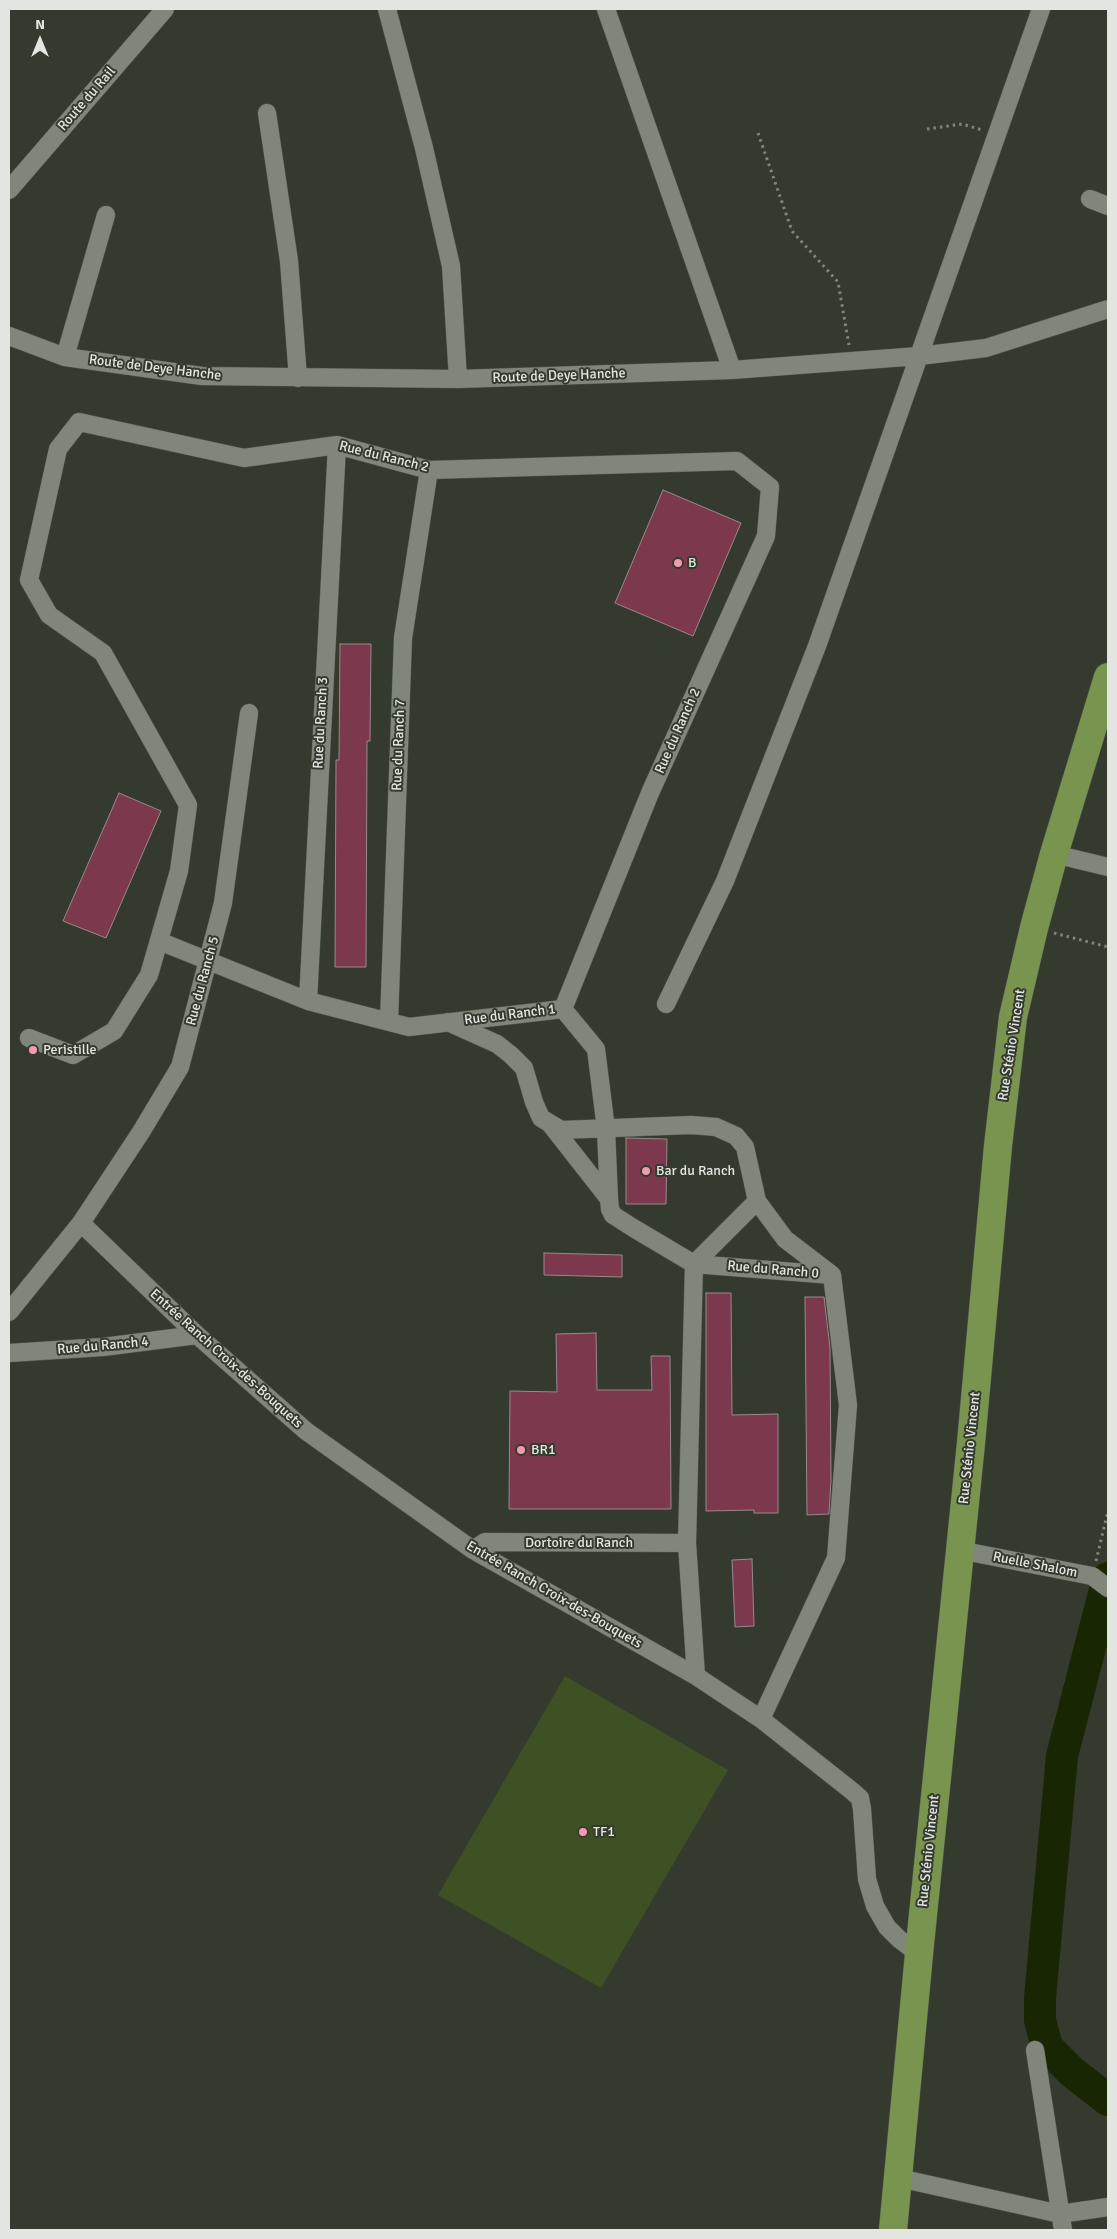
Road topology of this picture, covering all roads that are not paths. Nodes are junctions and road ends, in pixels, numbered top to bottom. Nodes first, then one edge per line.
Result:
1 (165, 9) edge
2 (387, 9) edge
3 (606, 9) edge
4 (1041, 9) edge
5 (267, 114) dead end
6 (9, 190) edge
7 (1090, 200) dead end
8 (1108, 206) edge
9 (106, 215) dead end
10 (1108, 310) edge
11 (9, 336) edge
12 (920, 356) junction
13 (65, 357) junction
14 (732, 370) junction
15 (298, 378) junction
16 (458, 379) junction
17 (337, 445) junction
18 (429, 470) junction
19 (1108, 677) edge
20 (249, 713) dead end
21 (1054, 854) junction
22 (1108, 867) edge
23 (159, 941) junction
24 (209, 959) junction
25 (308, 1001) junction
26 (666, 1004) dead end
27 (562, 1009) junction
28 (389, 1021) junction
29 (448, 1022) junction
30 (29, 1038) dead end
31 (551, 1125) junction
32 (606, 1129) junction
33 (609, 1199) junction
34 (757, 1201) junction
35 (82, 1223) junction
36 (694, 1264) junction
37 (832, 1275) junction
38 (9, 1312) edge
39 (196, 1335) junction
40 (9, 1353) edge
41 (687, 1543) junction
42 (473, 1550) junction
43 (959, 1550) junction
44 (1100, 1582) edge
45 (696, 1676) junction
46 (761, 1719) junction
47 (919, 1954) junction
48 (1034, 2050) dead end
49 (899, 2178) junction
50 (1108, 2207) edge
51 (1061, 2222) edge
52 (893, 2230) edge

1 - 6 street, Route du Rail
2 - 16 street
3 - 14 street
4 - 12 street
5 - 15 street
7 - 8 street
9 - 13 street
10 - 12 street, Route de Deye Hanche
11 - 13 street, Route de Deye Hanche
12 - 14 street, Route de Deye Hanche
12 - 26 street
13 - 15 street, Route de Deye Hanche
14 - 16 street, Route de Deye Hanche
15 - 16 street, Route de Deye Hanche
17 - 18 street, Rue du Ranch 2
17 - 23 street, Rue du Ranch 2
17 - 25 street, Rue du Ranch 3
18 - 27 street, Rue du Ranch 2
18 - 28 street, Rue du Ranch 7
19 - 21 main road, Rue Sténio Vincent
20 - 24 street, Rue du Ranch 5
21 - 22 street
21 - 43 main road, Rue Sténio Vincent
23 - 24 street, Rue du Ranch 1
23 - 30 street
24 - 25 street, Rue du Ranch 1
24 - 35 street, Rue du Ranch 5
25 - 28 street, Rue du Ranch 1
27 - 29 street, Rue du Ranch 1
27 - 32 street, Rue du Ranch 1
28 - 29 street, Rue du Ranch 1
29 - 31 street
31 - 32 street
31 - 33 street
32 - 33 street, Rue du Ranch 1
32 - 34 street
33 - 36 street, Rue du Ranch 1
34 - 36 street
34 - 37 street
35 - 38 street, Rue du Ranch 5
35 - 39 street, Entrée Ranch Croix-des-Bouquets
36 - 37 street, Rue du Ranch 0
36 - 41 street
37 - 46 street, Rue du Ranch 0
39 - 40 street, Rue du Ranch 4
39 - 42 street, Entrée Ranch Croix-des-Bouquets
41 - 42 street, Dortoire du Ranch
41 - 45 street
42 - 45 street, Entrée Ranch Croix-des-Bouquets
43 - 44 street, Ruelle Shalom
43 - 47 main road, Rue Sténio Vincent
45 - 46 street, Entrée Ranch Croix-des-Bouquets
46 - 47 street, Entrée Ranch Croix-des-Bouquets
47 - 49 main road, Rue Sténio Vincent
48 - 51 street
49 - 51 street
49 - 52 main road, Rue Sténio Vincent
50 - 51 street

